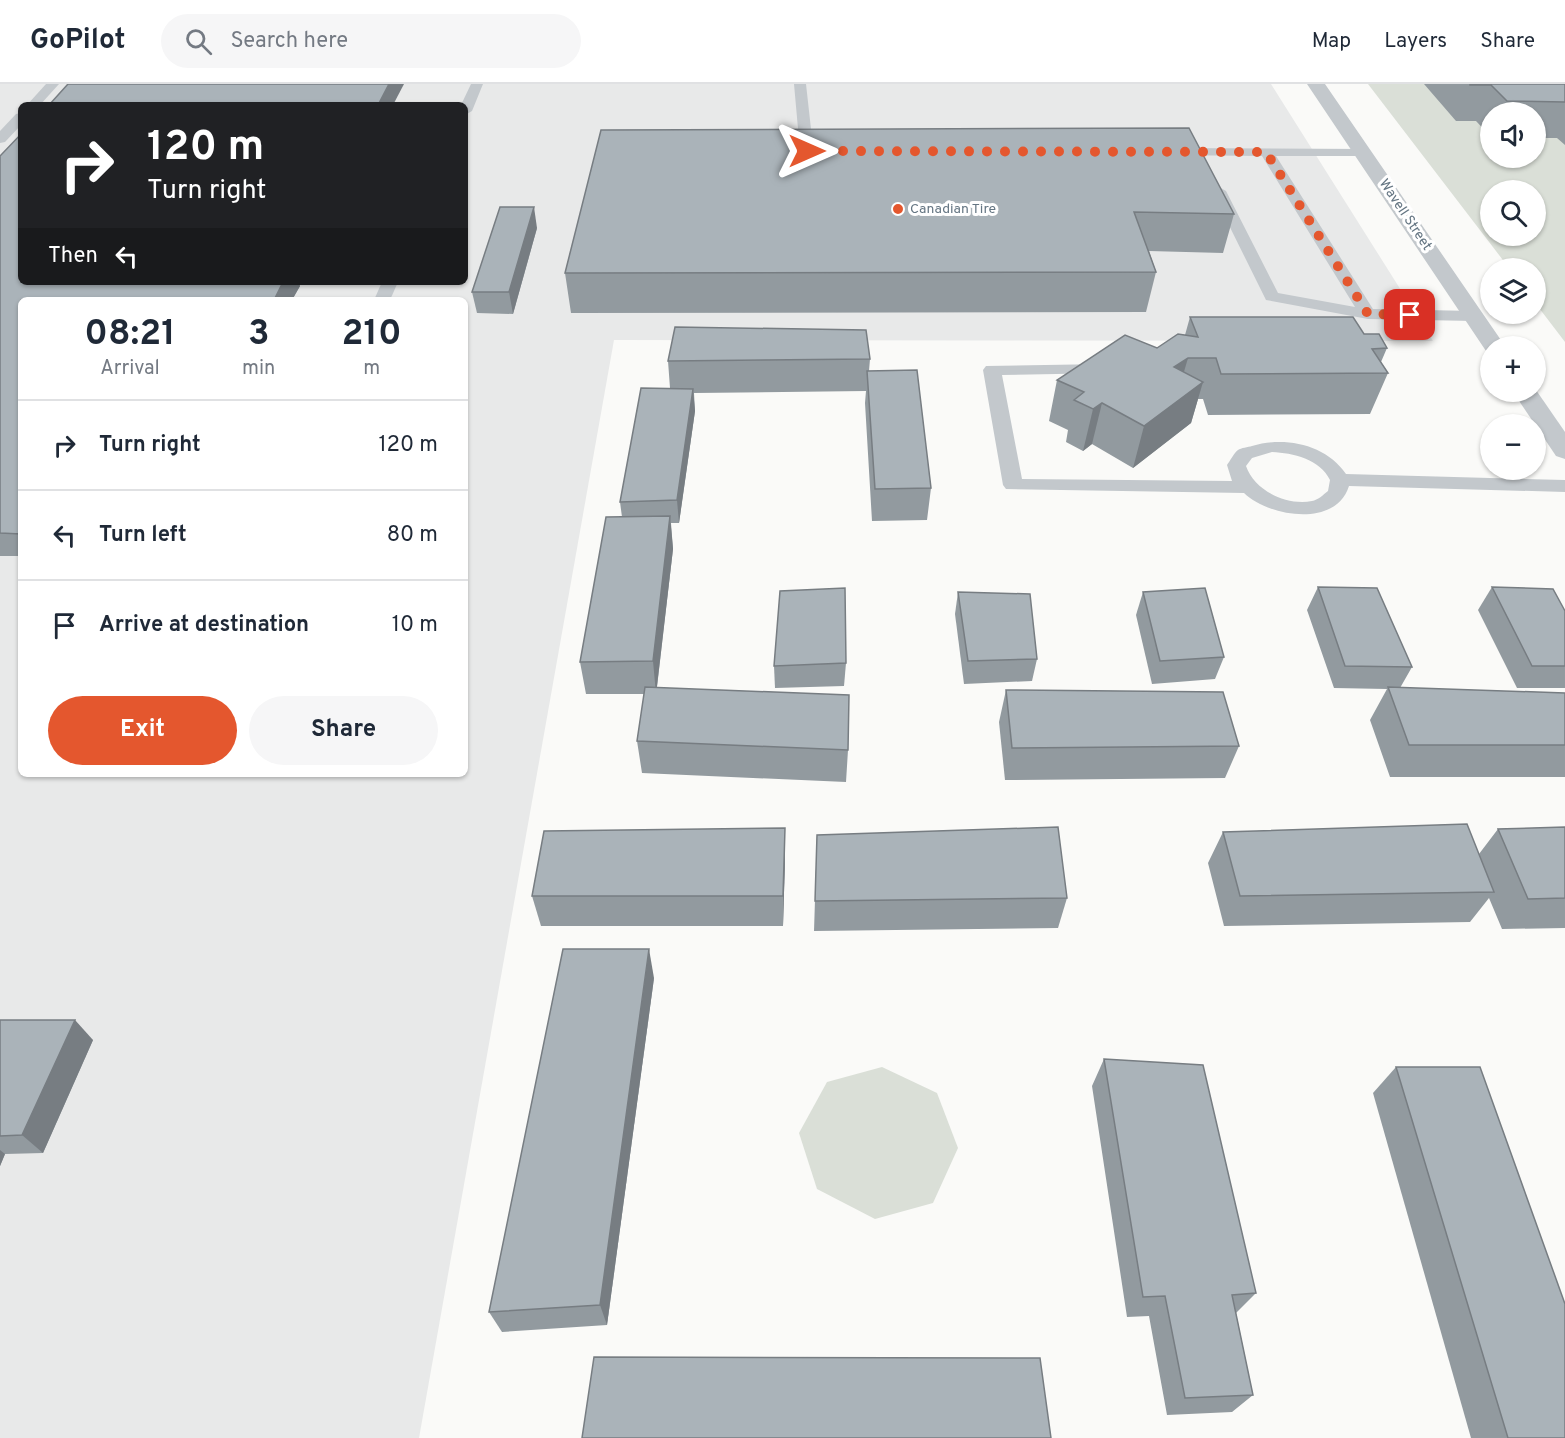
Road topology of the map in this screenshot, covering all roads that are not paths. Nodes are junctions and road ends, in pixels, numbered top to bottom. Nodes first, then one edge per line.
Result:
1 (53, 84) edge
2 (477, 84) edge
3 (800, 84) edge
4 (1316, 84) edge
5 (36, 102) edge
6 (468, 104) edge
7 (18, 120) edge
8 (0, 139) edge
9 (836, 151) edge
10 (1157, 152) edge
11 (1198, 152) junction
12 (1266, 152) junction
13 (1362, 152) junction
14 (1368, 314) junction
15 (1474, 316) junction
16 (1487, 336) edge
17 (1119, 369) edge
18 (1532, 402) edge
19 (1565, 451) edge
20 (1339, 480) junction
21 (1565, 486) edge
22 (1247, 488) junction

1 - 5 lane
2 - 6 lane
3 - 9 lane
4 - 13 street, Wavell Street
7 - 8 lane
10 - 11 lane
11 - 12 lane
11 - 14 lane
12 - 13 lane
12 - 14 lane
13 - 15 street, Wavell Street
14 - 15 lane
15 - 16 street, Wavell Street
17 - 22 lane
18 - 19 street
20 - 21 lane
20 - 22 lane
20 - 22 lane

